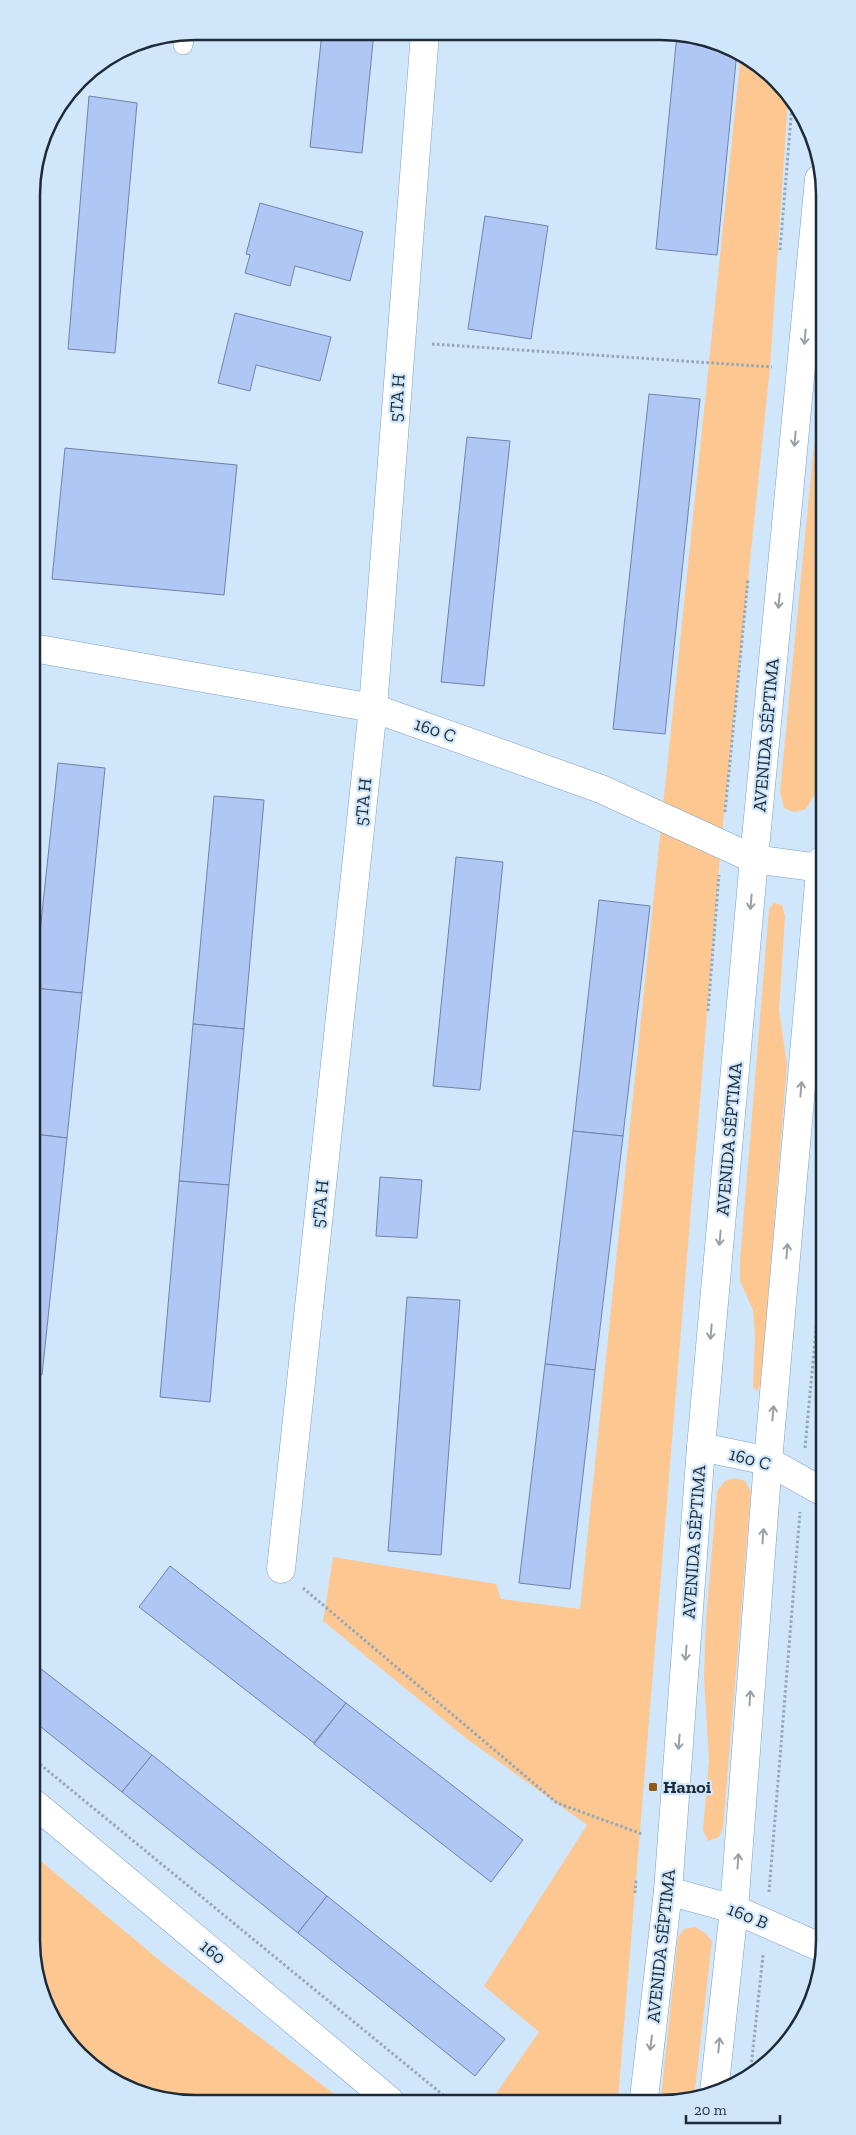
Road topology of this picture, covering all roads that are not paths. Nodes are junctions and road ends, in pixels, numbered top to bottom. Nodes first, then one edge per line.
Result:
1 (424, 40) edge
2 (816, 230) edge
3 (807, 384) edge
4 (40, 649) edge
5 (373, 708) junction
6 (754, 859) junction
7 (816, 864) edge
8 (816, 920) edge
9 (701, 1447) junction
10 (768, 1461) junction
11 (813, 1486) edge
12 (281, 1569) road end
13 (40, 1808) edge
14 (668, 1891) junction
15 (734, 1909) junction
16 (816, 1945) edge
17 (715, 2085) edge
18 (383, 2095) edge
19 (644, 2095) edge

1 - 5 main road, 5TA H
2 -> 3 main road, AVENIDA SÉPTIMA
3 -> 6 main road, AVENIDA SÉPTIMA
4 - 5 main road, 160 C
5 - 6 main road, 160 C
5 - 12 main road, 5TA H
6 - 7 main road, 160 C
6 -> 9 main road, AVENIDA SÉPTIMA
10 -> 8 main road
9 - 10 main road, 160 C
9 -> 14 main road, AVENIDA SÉPTIMA
10 - 11 main road, 160 C
15 -> 10 main road
13 - 18 main road, 160
14 - 15 main road, 160 B
14 -> 19 main road, AVENIDA SÉPTIMA
15 - 16 main road, 160 B
17 -> 15 main road

